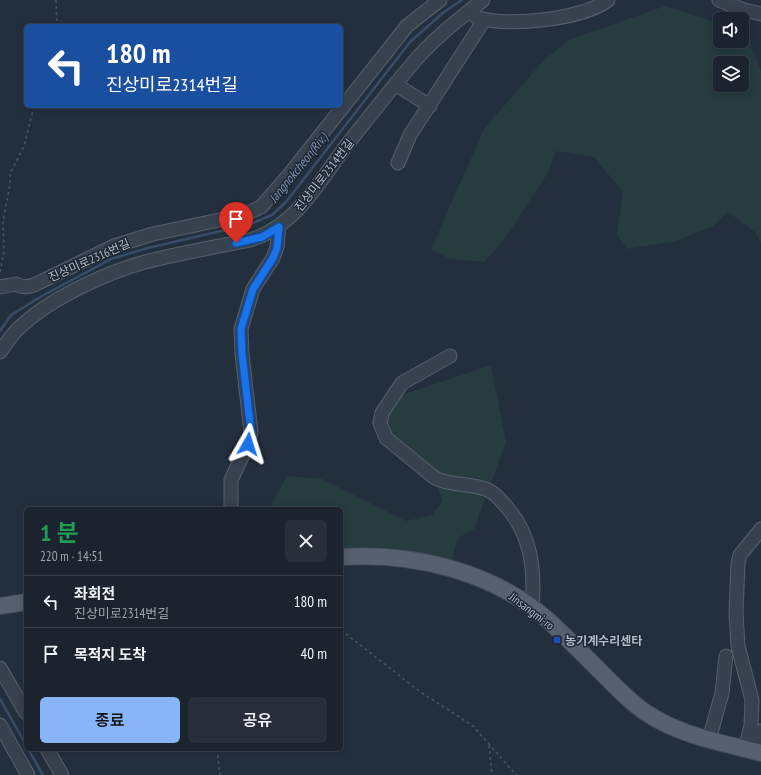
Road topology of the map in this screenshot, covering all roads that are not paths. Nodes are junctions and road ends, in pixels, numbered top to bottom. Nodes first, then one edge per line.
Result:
1 (440, 0) edge
2 (483, 0) edge
3 (608, 0) edge
4 (719, 0) edge
5 (467, 13) junction
6 (761, 14) edge
7 (484, 20) junction
8 (395, 84) junction
9 (430, 106) junction
10 (343, 107) edge
11 (342, 108) edge
12 (398, 163) dead end
13 (279, 227) junction
14 (0, 287) edge
15 (0, 352) edge
16 (450, 356) dead end
17 (231, 507) edge
18 (761, 529) edge
19 (343, 557) edge
20 (24, 602) edge
21 (0, 606) edge
22 (532, 608) junction
23 (726, 656) dead end
24 (0, 668) edge
25 (24, 710) edge
26 (0, 725) edge
27 (761, 731) edge
28 (709, 740) junction
29 (48, 751) edge
30 (753, 751) edge
31 (28, 775) edge
32 (62, 775) edge

1 - 10 street, 진상미로2316번길
2 - 5 street, 진상미로2314번길
3 - 7 street
4 - 6 street
5 - 7 street
5 - 8 street, 진상미로2314번길
7 - 9 street
8 - 9 street
8 - 13 street, 진상미로2314번길
9 - 12 street
11 - 14 street, 진상미로2316번길
13 - 15 street, 진상미로2314번길
13 - 17 street
16 - 22 street
18 - 30 street
19 - 22 main road, Jinsangmi-ro
20 - 21 main road
22 - 28 main road, Jinsangmi-ro
23 - 28 street
24 - 25 street
26 - 31 street
27 - 30 street
28 - 30 main road, Jinsangmi-ro
29 - 32 street

